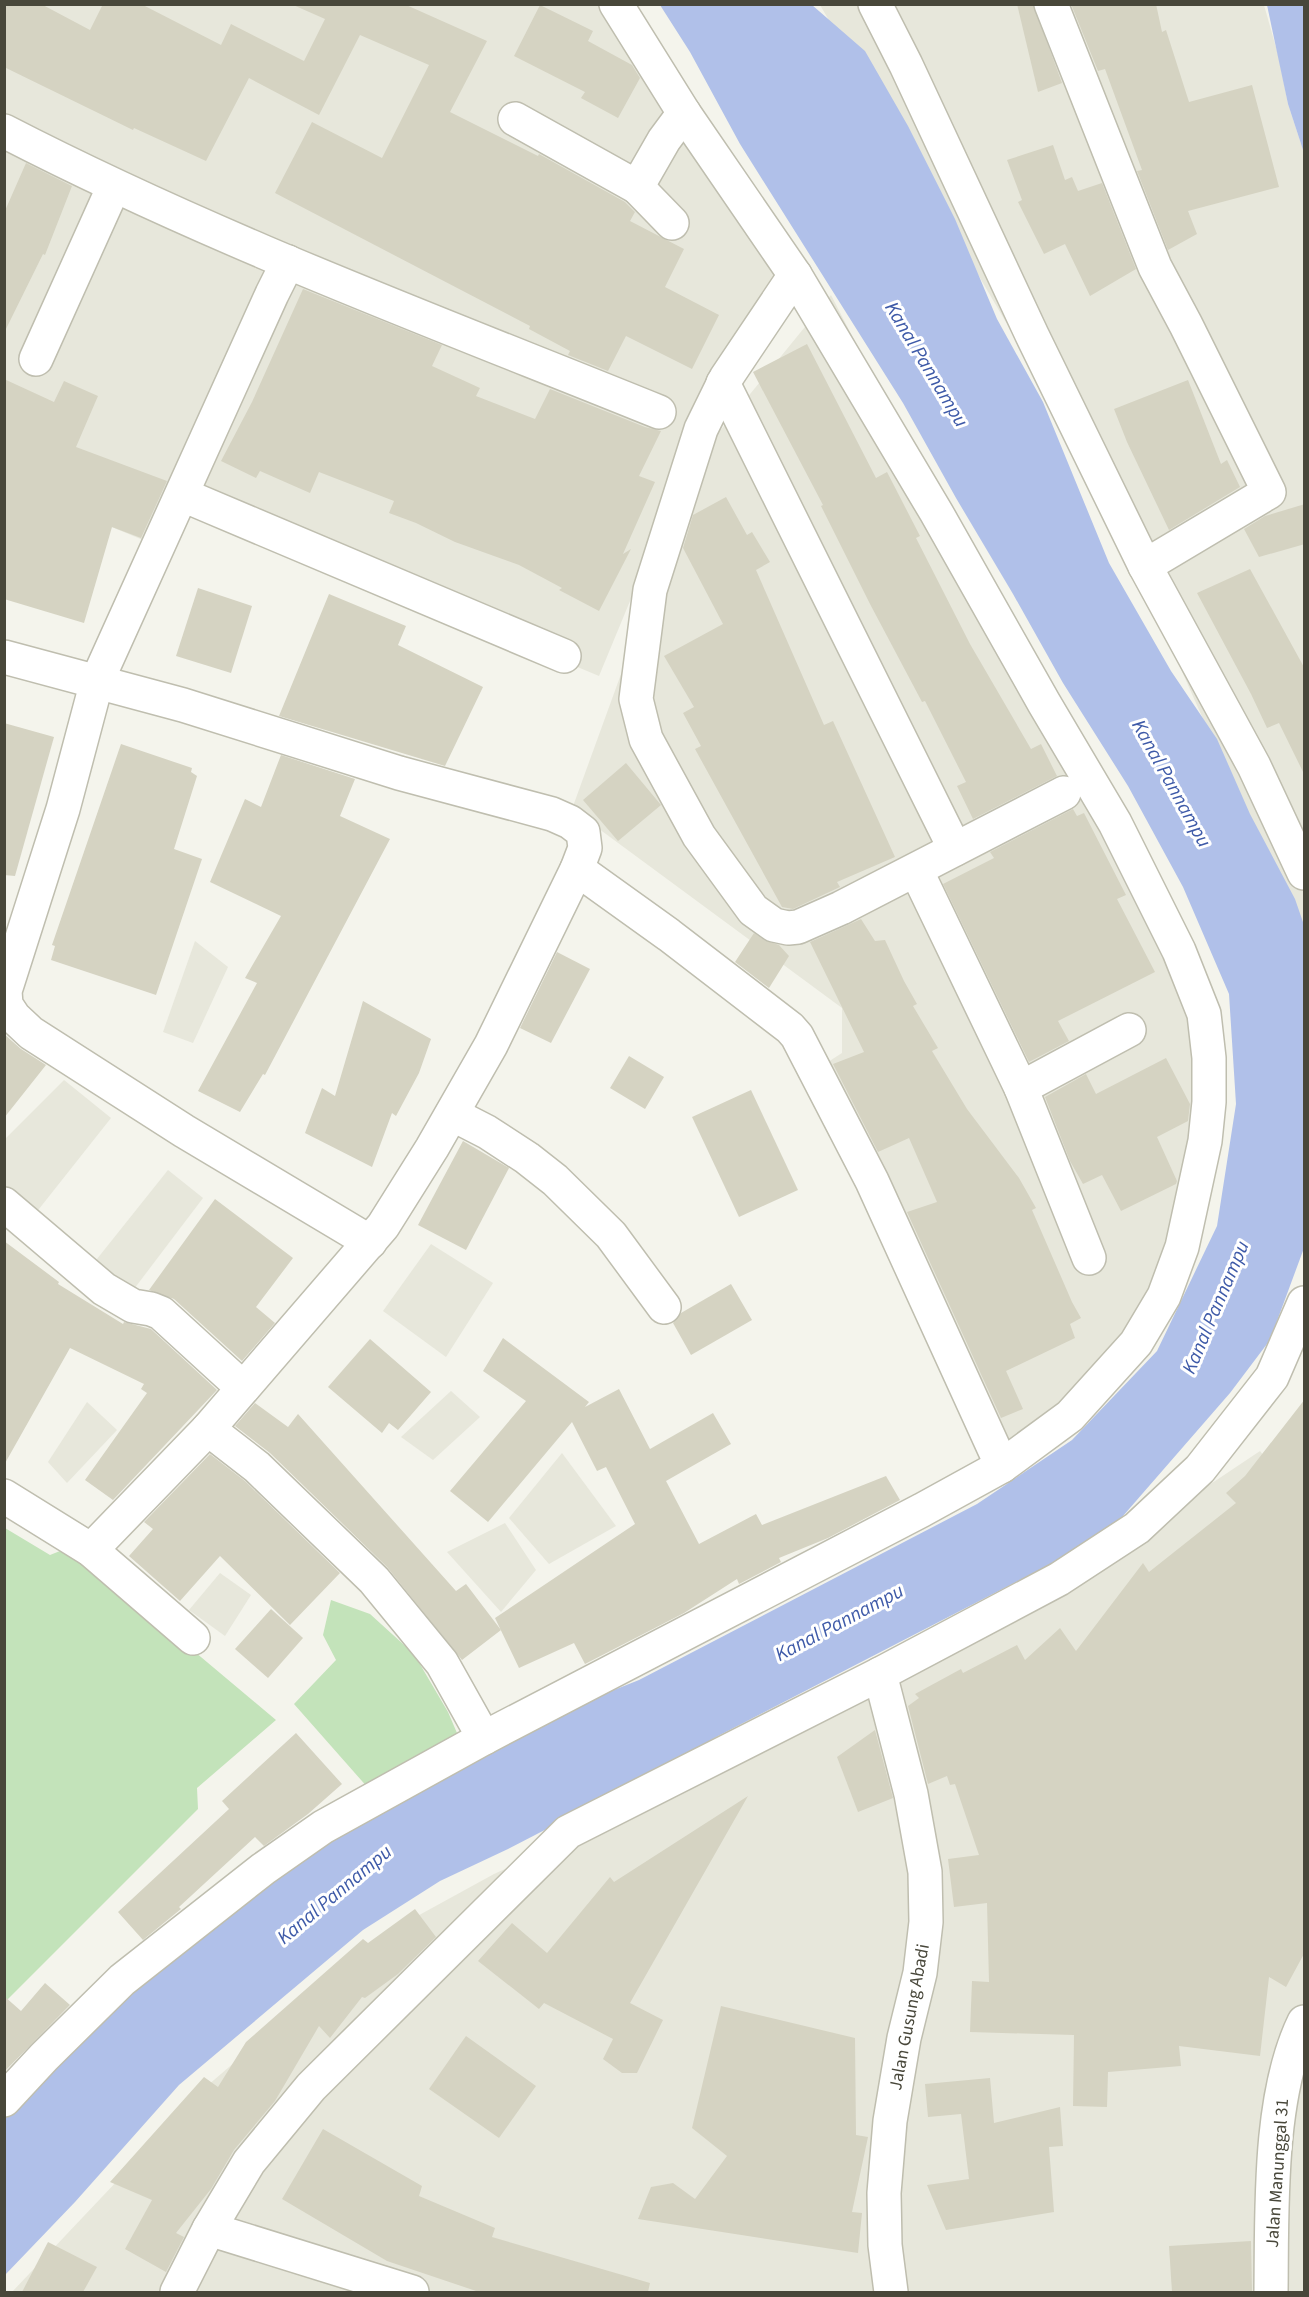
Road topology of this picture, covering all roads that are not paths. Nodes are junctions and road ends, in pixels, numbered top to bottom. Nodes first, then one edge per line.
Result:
1 (616, 4) edge
2 (875, 4) edge
3 (1051, 4) edge
4 (684, 112) junction
5 (515, 119) dead end
6 (5, 132) edge
7 (114, 186) junction
8 (637, 187) junction
9 (672, 224) dead end
10 (288, 262) junction
11 (795, 275) junction
12 (36, 359) dead end
13 (723, 383) junction
14 (659, 412) dead end
15 (183, 495) junction
16 (1145, 566) junction
17 (564, 656) dead end
18 (4, 657) edge
19 (97, 681) junction
20 (1064, 793) dead end
21 (955, 849) junction
22 (577, 869) junction
23 (916, 870) junction
24 (1305, 873) edge
25 (1129, 1030) dead end
26 (1021, 1089) junction
27 (452, 1114) junction
28 (4, 1204) edge
29 (370, 1242) junction
30 (1089, 1258) dead end
31 (1305, 1303) edge
32 (664, 1307) dead end
33 (243, 1388) junction
34 (208, 1429) junction
35 (1002, 1466) junction
36 (4, 1496) edge
37 (91, 1550) junction
38 (193, 1638) dead end
39 (880, 1674) junction
40 (484, 1738) junction
41 (1301, 2037) edge
42 (4, 2100) edge
43 (209, 2229) junction
44 (372, 2286) edge
45 (177, 2292) edge
46 (412, 2292) edge
47 (891, 2292) edge
48 (1270, 2292) edge

1 - 4 street
2 - 16 street
3 - 16 street
4 - 8 street
4 - 11 street
5 - 8 street
6 - 7 street
7 - 10 street
7 - 12 street
8 - 9 street
10 - 14 street
10 - 15 street
11 - 13 street
11 - 35 street
13 - 21 street
13 - 23 street
15 - 17 street
15 - 19 street
16 - 24 street
18 - 19 street
19 - 22 street
19 - 29 street
20 - 21 street
21 - 23 street
22 - 27 street
22 - 35 street
23 - 26 street
25 - 26 street
26 - 30 street
27 - 29 street
27 - 32 street
28 - 33 street
29 - 33 street
31 - 39 street
33 - 34 street
34 - 37 street
34 - 40 street
35 - 40 street
36 - 37 street
37 - 38 street
39 - 43 street
39 - 47 street, Jalan Gusung Abadi
40 - 42 street
41 - 48 street, Jalan Manunggal 31
43 - 44 street
43 - 45 street
44 - 46 street

